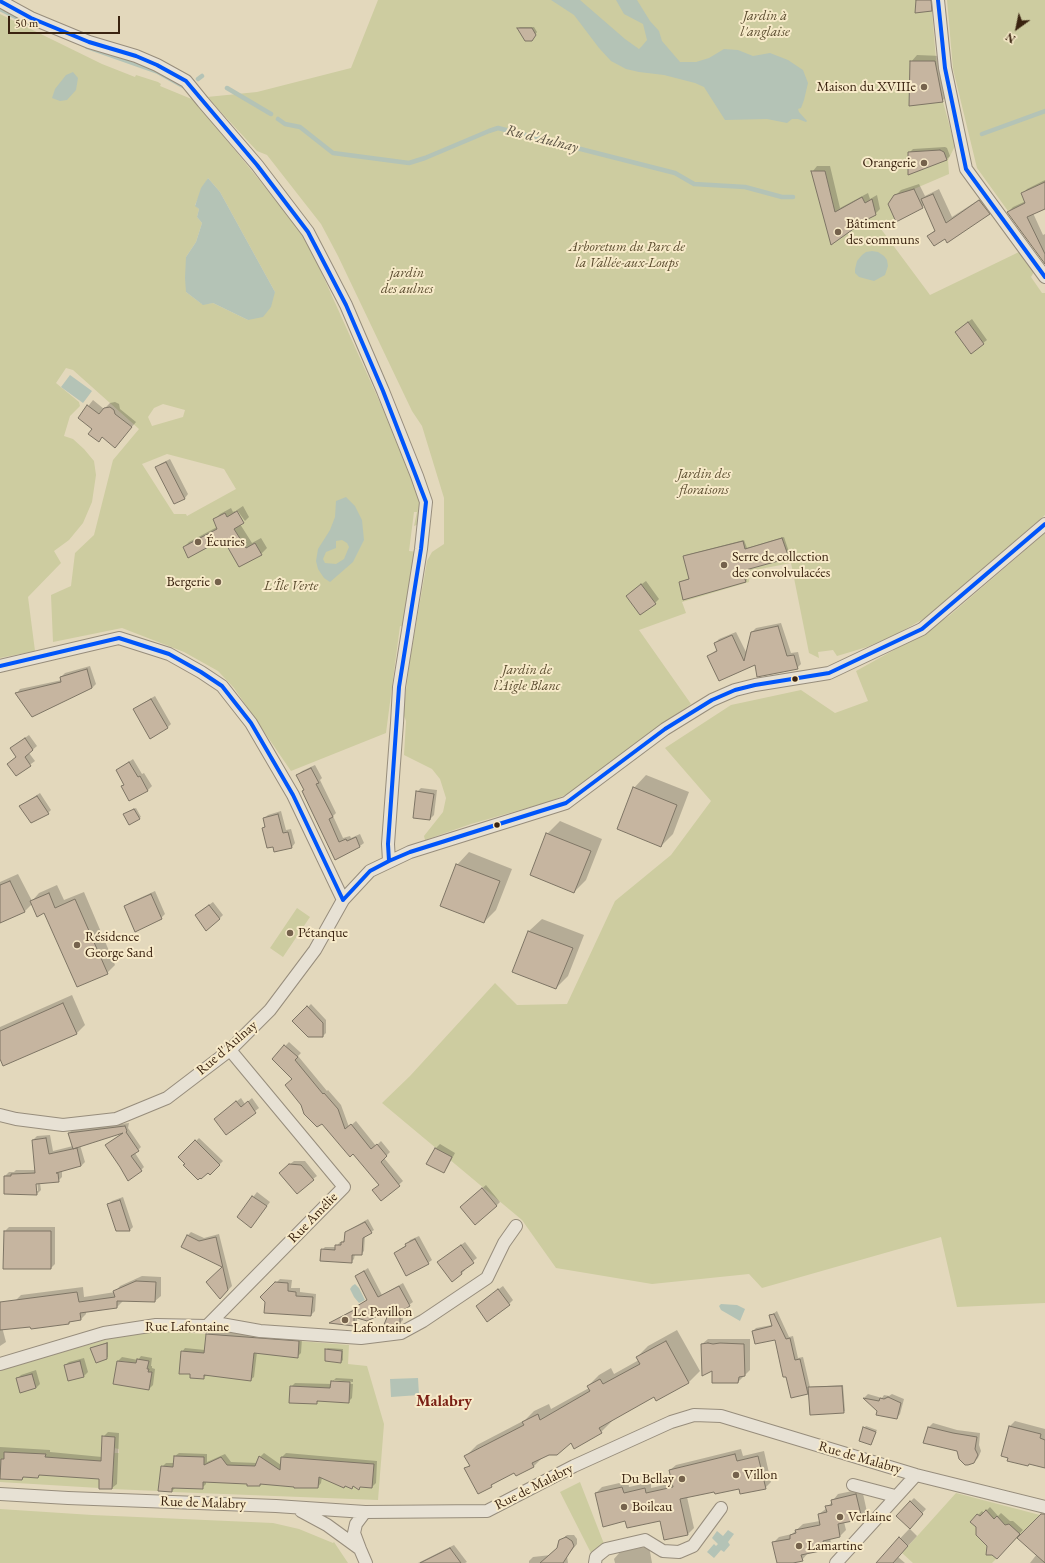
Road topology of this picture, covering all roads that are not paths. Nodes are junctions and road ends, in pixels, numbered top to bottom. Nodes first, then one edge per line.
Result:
1 (938, 0) edge
2 (0, 1) edge
3 (1045, 277) edge
4 (1045, 524) edge
5 (0, 666) edge
6 (389, 861) junction
7 (343, 900) junction
8 (230, 1050) junction
9 (0, 1114) edge
10 (516, 1226) dead end
11 (207, 1326) junction
12 (0, 1364) edge
13 (916, 1475) junction
14 (854, 1485) dead end
15 (0, 1494) edge
16 (895, 1496) junction
17 (1045, 1507) edge
18 (297, 1508) junction
19 (721, 1508) dead end
20 (365, 1512) junction
21 (360, 1549) junction
22 (366, 1563) edge
23 (595, 1563) edge
24 (836, 1563) edge

1 - 3 street
2 - 6 street
4 - 6 street, Rue d'Aulnay
5 - 7 street
6 - 7 street, Rue d'Aulnay
7 - 8 street, Rue d'Aulnay
8 - 9 street, Rue d'Aulnay
8 - 11 street, Rue Amélie
10 - 11 street, Rue Lafontaine
11 - 12 street, Rue Lafontaine
13 - 16 street
13 - 17 street, Rue de Malabry
13 - 20 street, Rue de Malabry
14 - 16 street
15 - 18 street, Rue de Malabry
16 - 24 street
18 - 20 street, Rue de Malabry
18 - 21 street
19 - 23 street
20 - 21 street
21 - 22 street

